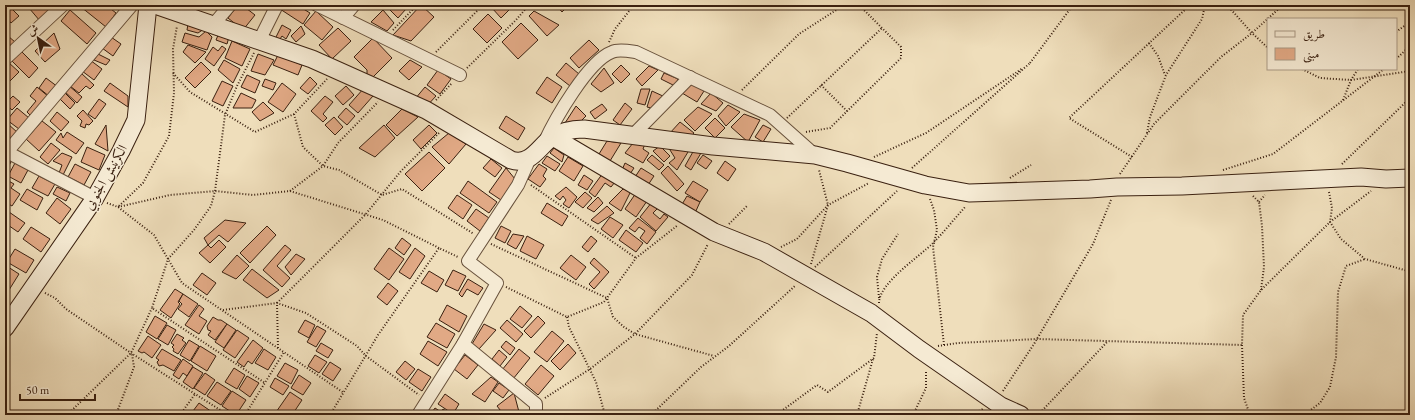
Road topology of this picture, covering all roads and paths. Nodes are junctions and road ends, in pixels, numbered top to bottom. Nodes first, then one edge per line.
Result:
1 (63, 5) edge
2 (132, 5) edge
3 (148, 5) edge
4 (155, 5) edge
5 (230, 5) edge
6 (277, 5) edge
7 (317, 5) edge
8 (354, 5) edge
9 (417, 5) edge
10 (483, 5) edge
11 (529, 5) edge
12 (634, 5) edge
13 (844, 5) edge
14 (860, 5) edge
15 (1073, 5) edge
16 (1190, 5) edge
17 (1205, 5) edge
18 (1227, 5) edge
19 (179, 13) junction
20 (343, 18) junction
21 (1410, 22) edge
22 (213, 25) junction
23 (882, 28) junction
24 (1397, 31) edge
25 (385, 38) junction
26 (259, 41) junction
27 (1149, 43) junction
28 (1410, 46) edge
29 (1267, 47) edge
30 (600, 58) junction
31 (1397, 58) edge
32 (5, 59) edge
33 (428, 60) junction
34 (336, 69) junction
35 (1304, 70) edge
36 (1357, 70) edge
37 (1383, 70) edge
38 (1410, 71) edge
39 (173, 73) junction
40 (460, 75) junction
41 (1166, 76) junction
42 (690, 77) junction
43 (1375, 77) junction
44 (1351, 80) junction
45 (821, 86) junction
46 (388, 93) junction
47 (734, 98) junction
48 (1410, 98) edge
49 (1343, 100) junction
50 (426, 110) junction
51 (848, 112) junction
52 (294, 114) junction
53 (225, 115) junction
54 (449, 123) junction
55 (780, 124) junction
56 (792, 134) junction
57 (633, 135) junction
58 (1146, 135) dead end
59 (548, 141) junction
60 (6, 152) edge
61 (815, 155) junction
62 (1132, 156) dead end
63 (530, 158) junction
64 (868, 159) dead end
65 (1031, 165) dead end
66 (323, 166) junction
67 (1218, 172) dead end
68 (885, 174) junction
69 (1410, 178) edge
70 (1327, 179) junction
71 (1386, 179) junction
72 (1004, 181) dead end
73 (1242, 183) junction
74 (531, 185) dead end
75 (925, 185) junction
76 (215, 191) junction
77 (290, 191) junction
78 (983, 194) junction
79 (382, 195) junction
80 (95, 198) junction
81 (748, 205) dead end
82 (828, 205) junction
83 (118, 207) junction
84 (365, 215) junction
85 (688, 216) junction
86 (1330, 222) junction
87 (714, 232) junction
88 (898, 234) dead end
89 (482, 240) junction
90 (934, 241) junction
91 (439, 248) junction
92 (767, 254) junction
93 (636, 258) junction
94 (168, 259) junction
95 (1365, 259) junction
96 (468, 262) junction
97 (1408, 271) dead end
98 (805, 276) junction
99 (497, 283) junction
100 (33, 287) junction
101 (1261, 290) junction
102 (607, 298) junction
103 (879, 298) junction
104 (277, 303) junction
105 (152, 308) junction
106 (221, 310) junction
107 (567, 317) junction
108 (880, 319) junction
109 (5, 328) edge
110 (636, 334) junction
111 (1108, 341) junction
112 (463, 344) junction
113 (944, 345) junction
114 (1242, 345) junction
115 (278, 348) junction
116 (284, 352) junction
117 (923, 352) junction
118 (132, 353) junction
119 (366, 356) junction
120 (715, 357) junction
121 (874, 358) junction
122 (590, 369) junction
123 (265, 383) junction
124 (344, 393) junction
125 (195, 394) junction
126 (427, 401) junction
127 (536, 410) edge
128 (67, 415) edge
129 (116, 415) edge
130 (180, 415) edge
131 (228, 415) edge
132 (245, 415) edge
133 (330, 415) edge
134 (418, 415) edge
135 (605, 415) edge
136 (651, 415) edge
137 (776, 415) edge
138 (857, 415) edge
139 (913, 415) edge
140 (1021, 415) edge
141 (1038, 415) edge
142 (1250, 415) edge
143 (1304, 415) edge

1 - 32 street
2 - 60 street
3 - 80 street, الكرنيش الجنوبي
4 - 19 street
5 - 22 street
6 - 26 street
7 - 20 street
8 - 20 street
9 - 25 path
10 - 33 path
11 - 40 path
12 - 30 path
13 - 47 path
14 - 23 path
15 - 64 path
16 - 27 path
17 - 41 path
18 - 29 path
19 - 22 street
19 - 39 path
20 - 25 street
21 - 24 path
22 - 26 street
23 - 45 path
23 - 51 path
25 - 33 street
26 - 34 street
26 - 53 path
27 - 41 path
27 - 62 path
28 - 31 path
30 - 42 street
30 - 59 street
33 - 40 street
34 - 46 street
34 - 52 path
35 - 44 path
36 - 44 path
37 - 43 path
38 - 43 path
39 - 53 path
39 - 83 path
40 - 50 path
41 - 58 path
42 - 47 street
42 - 57 street
43 - 44 path
43 - 49 path
44 - 49 path
45 - 51 path
45 - 55 path
46 - 50 street
46 - 66 path
47 - 55 street
48 - 70 path
49 - 67 path
50 - 54 street
51 - 56 path
52 - 53 path
52 - 66 path
53 - 76 path
54 - 63 street
54 - 79 path
55 - 56 street
56 - 61 street
57 - 59 street
57 - 61 street
59 - 63 street
59 - 85 street
60 - 80 street
61 - 68 street
61 - 82 path
63 - 89 street
65 - 72 path
66 - 77 path
66 - 79 path
68 - 75 street
68 - 82 path
69 - 71 street
70 - 71 street
70 - 73 street
70 - 86 path
71 - 86 path
73 - 78 street
73 - 101 path
74 - 93 path
75 - 78 street
75 - 90 path
76 - 77 path
76 - 83 path
76 - 94 path
77 - 84 path
78 - 90 path
79 - 84 path
79 - 89 path
80 - 83 path
80 - 100 street, الكرنيش الجنوبي
81 - 87 path
82 - 92 path
82 - 98 path
83 - 94 path
84 - 91 path
84 - 104 path
85 - 87 street
85 - 93 path
86 - 95 path
86 - 101 path
87 - 92 street
87 - 110 path
88 - 103 path
89 - 96 street
89 - 102 path
90 - 103 path
90 - 113 path
91 - 96 path
91 - 119 path
92 - 98 street
93 - 102 path
94 - 105 path
94 - 106 path
95 - 97 path
95 - 143 path
96 - 99 street
98 - 108 street
98 - 120 path
99 - 107 path
99 - 112 street
100 - 109 street, الكرنيش الجنوبي
100 - 118 path
101 - 114 path
102 - 107 path
102 - 110 path
103 - 108 path
104 - 106 path
104 - 115 path
104 - 119 path
105 - 118 path
105 - 123 path
106 - 115 path
107 - 122 path
108 - 117 street
108 - 121 path
110 - 120 path
110 - 122 path
111 - 113 path
111 - 114 path
111 - 141 path
112 - 126 street
112 - 127 street
113 - 117 path
114 - 142 path
115 - 116 path
116 - 123 path
116 - 124 path
117 - 139 path
117 - 140 street
118 - 125 path
118 - 128 path
118 - 129 path
119 - 124 path
119 - 126 path
120 - 136 path
121 - 137 path
121 - 138 path
122 - 127 path
122 - 135 path
123 - 132 path
124 - 133 path
125 - 130 path
125 - 131 path
126 - 134 street

